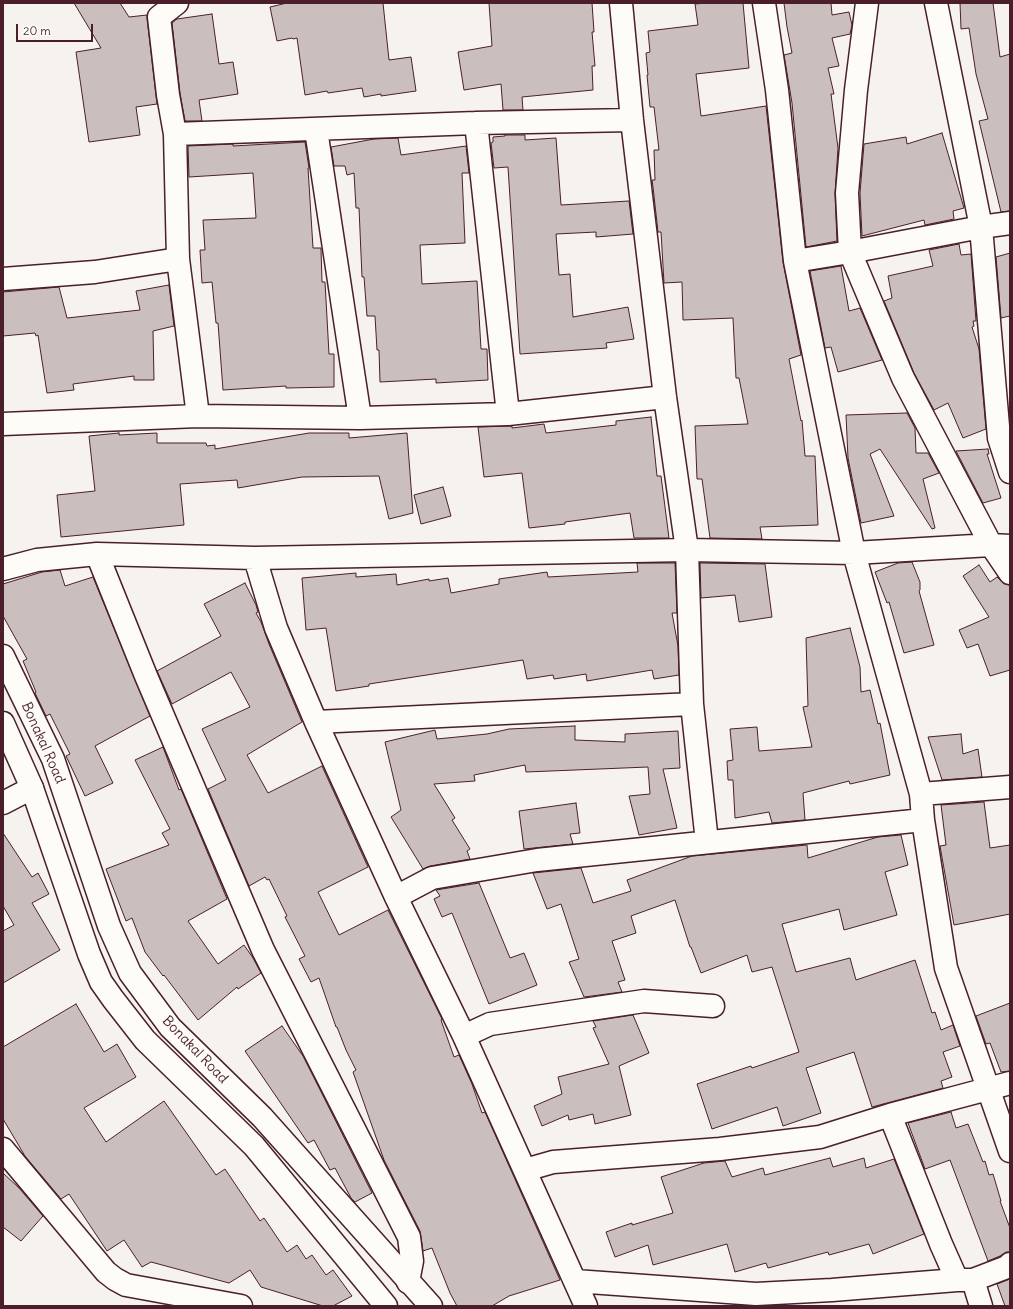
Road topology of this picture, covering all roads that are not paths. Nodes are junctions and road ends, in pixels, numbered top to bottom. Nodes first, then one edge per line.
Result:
1 (177, 3) edge
2 (621, 3) edge
3 (764, 3) edge
4 (867, 3) edge
5 (936, 3) edge
6 (632, 120) junction
7 (476, 124) junction
8 (316, 130) junction
9 (175, 134) junction
10 (1010, 223) edge
11 (980, 227) junction
12 (850, 252) junction
13 (178, 259) junction
14 (795, 262) junction
15 (3, 279) edge
16 (665, 397) junction
17 (508, 414) junction
18 (198, 416) junction
19 (360, 418) junction
20 (3, 424) edge
21 (1010, 472) edge
22 (1000, 545) edge
23 (687, 550) junction
24 (854, 553) junction
25 (97, 554) junction
26 (255, 558) junction
27 (3, 569) edge
28 (1010, 573) edge
29 (3, 656) edge
30 (692, 704) junction
31 (316, 722) junction
32 (3, 723) edge
33 (1010, 787) edge
34 (32, 788) junction
35 (921, 794) junction
36 (3, 803) edge
37 (923, 820) junction
38 (707, 842) junction
39 (396, 896) junction
40 (713, 1006) dead end
41 (464, 1036) junction
42 (1010, 1082) edge
43 (989, 1088) junction
44 (890, 1115) junction
45 (3, 1149) edge
46 (1010, 1152) edge
47 (525, 1170) junction
48 (1010, 1264) edge
49 (965, 1280) junction
50 (575, 1281) junction
51 (408, 1282) junction
52 (241, 1306) edge
53 (386, 1306) edge
54 (431, 1306) edge
55 (586, 1306) edge
56 (982, 1306) edge

1 - 9 street
2 - 6 street
3 - 14 street
4 - 12 street
5 - 11 street
6 - 7 street
6 - 16 street
7 - 8 street
7 - 17 street
8 - 9 street
8 - 19 street
9 - 13 street
10 - 11 street
11 - 12 street
11 - 21 street
12 - 14 street
12 - 22 street
13 - 15 street
13 - 18 street
14 - 24 street
16 - 17 street
16 - 23 street
17 - 19 street
18 - 19 street
18 - 20 street
22 - 24 street
22 - 28 street
23 - 24 street
23 - 26 street
23 - 30 street
24 - 35 street
25 - 26 street
25 - 27 street
25 - 51 street
26 - 31 street
29 - 51 street, Bonakal Road
30 - 31 street
30 - 38 street
31 - 39 street
32 - 34 street, Bonakal Road
33 - 35 street
34 - 36 street
34 - 53 street, Bonakal Road
35 - 37 street
37 - 38 street
37 - 43 street
38 - 39 street
39 - 41 street
40 - 41 street
41 - 47 street
42 - 43 street
43 - 44 street
43 - 46 street
44 - 47 street
44 - 49 street
45 - 52 street
47 - 50 street
48 - 49 street
49 - 50 street
49 - 56 street
50 - 55 street
51 - 54 street, Bonakal Road

